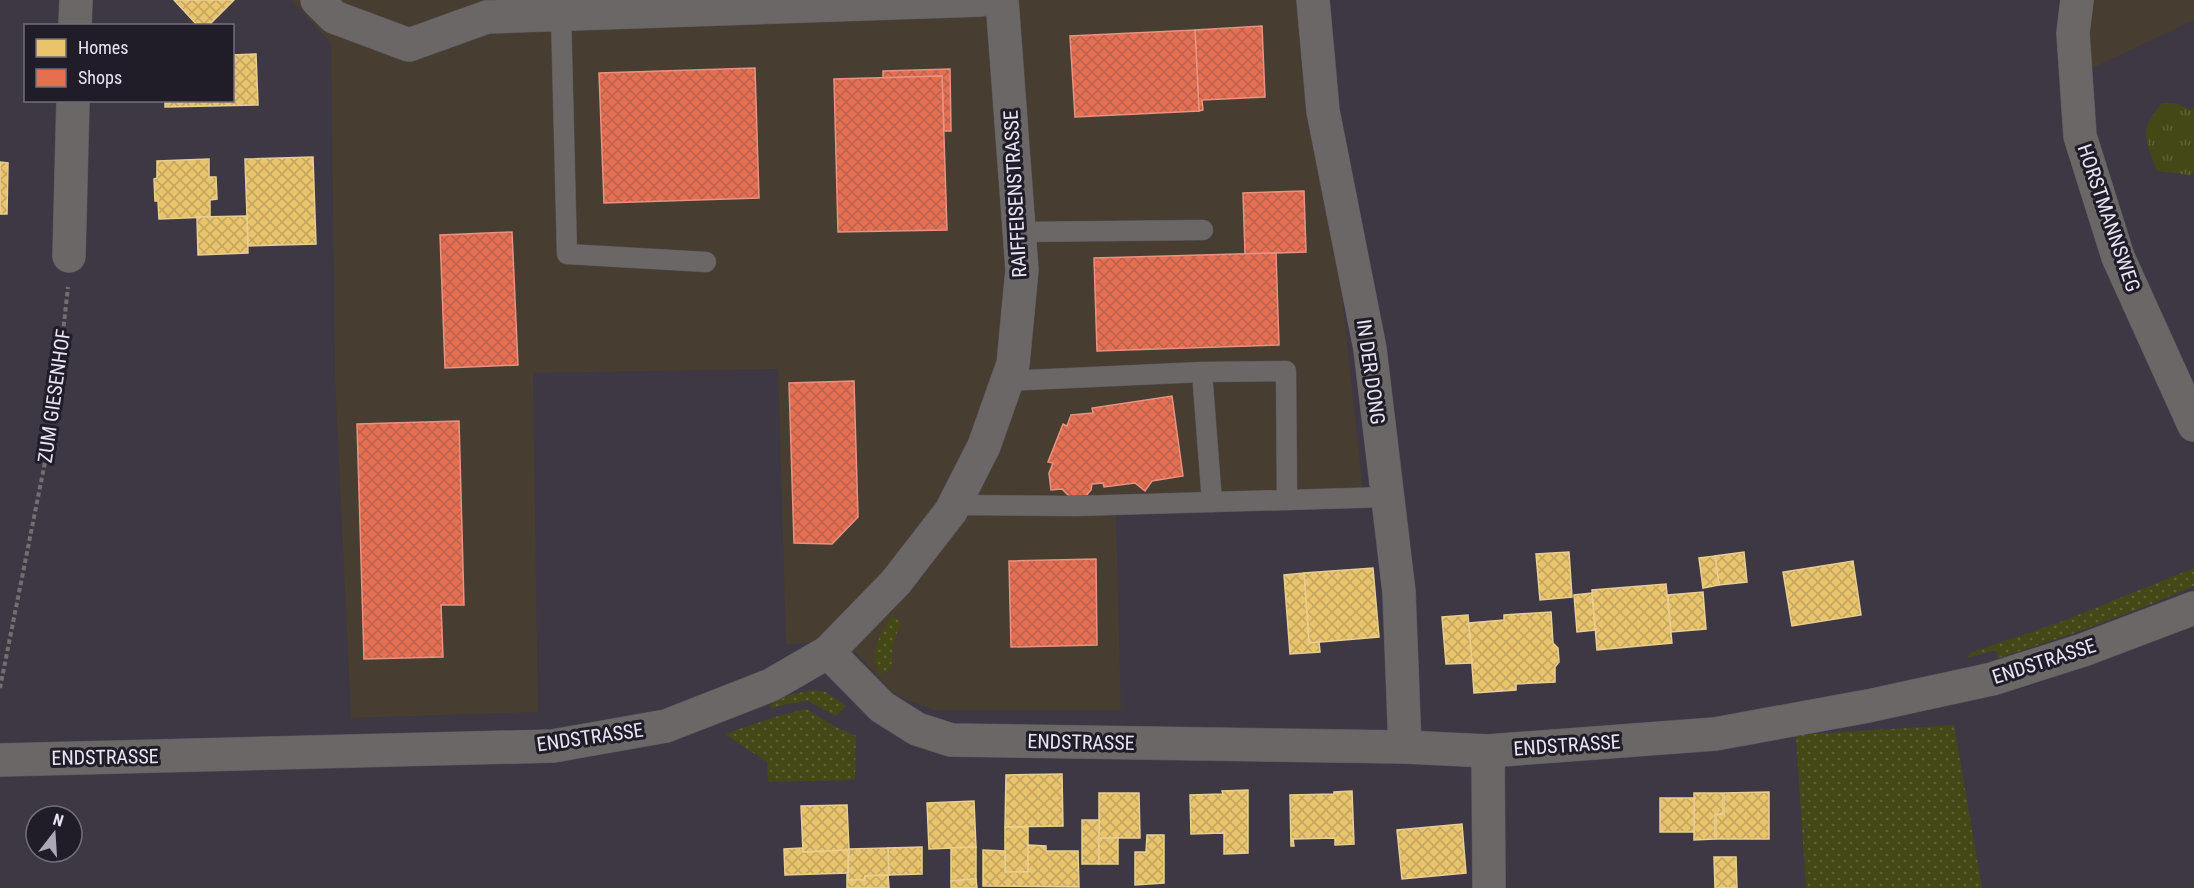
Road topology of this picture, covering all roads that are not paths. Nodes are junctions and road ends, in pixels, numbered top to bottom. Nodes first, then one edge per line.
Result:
1 (76, 0) edge
2 (317, 0) edge
3 (981, 0) edge
4 (1002, 0) edge
5 (1313, 0) edge
6 (2077, 0) edge
7 (561, 14) junction
8 (75, 24) edge
9 (73, 102) edge
10 (1203, 230) dead end
11 (1019, 232) junction
12 (69, 256) road end
13 (706, 261) dead end
14 (1202, 372) junction
15 (1007, 381) junction
16 (2194, 425) edge
17 (1388, 497) junction
18 (1287, 500) junction
19 (1212, 502) junction
20 (955, 505) junction
21 (2194, 608) edge
22 (828, 652) junction
23 (1405, 747) junction
24 (1488, 751) junction
25 (0, 760) edge
26 (1489, 888) edge

1 - 8 street
2 - 7 street
3 - 7 street
4 - 11 street, RAIFFEISENSTRASSE
5 - 17 street, IN DER DONG
6 - 16 street, HORSTMANNSWEG
7 - 13 lane
9 - 12 street
10 - 11 lane
11 - 15 street, RAIFFEISENSTRASSE
14 - 15 lane
14 - 18 lane
14 - 19 lane
15 - 20 street, RAIFFEISENSTRASSE
17 - 18 lane
17 - 23 street, IN DER DONG
18 - 19 lane
19 - 20 lane
20 - 22 street, RAIFFEISENSTRASSE
21 - 24 street, ENDSTRASSE
22 - 23 street, ENDSTRASSE
22 - 25 street, ENDSTRASSE
23 - 24 street, ENDSTRASSE
24 - 26 street

